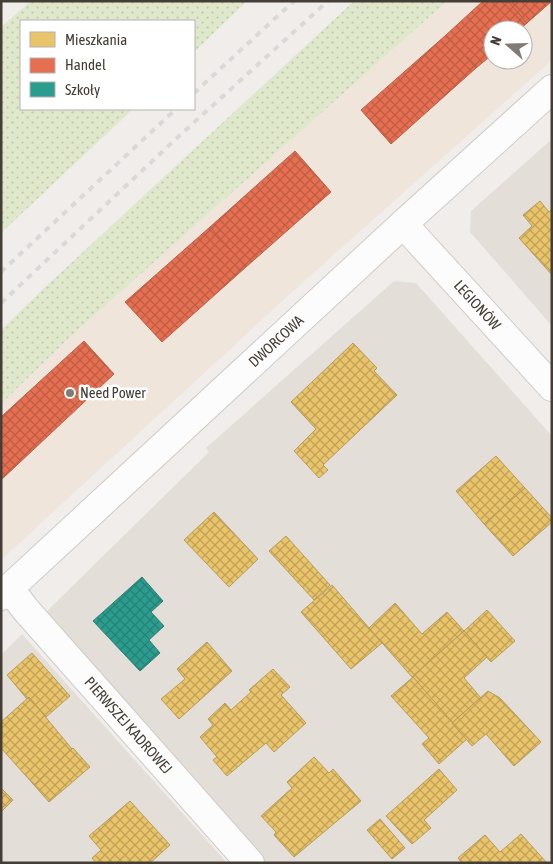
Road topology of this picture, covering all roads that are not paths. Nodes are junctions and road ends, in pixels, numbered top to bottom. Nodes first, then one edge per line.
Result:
1 (552, 89) edge
2 (403, 224) junction
3 (552, 387) edge
4 (5, 592) edge
5 (250, 863) edge

1 - 2 street, DWORCOWA
2 - 3 street, LEGIONÓW
2 - 4 street, DWORCOWA
4 - 5 street, PIERWSZEJ KADROWEJ

